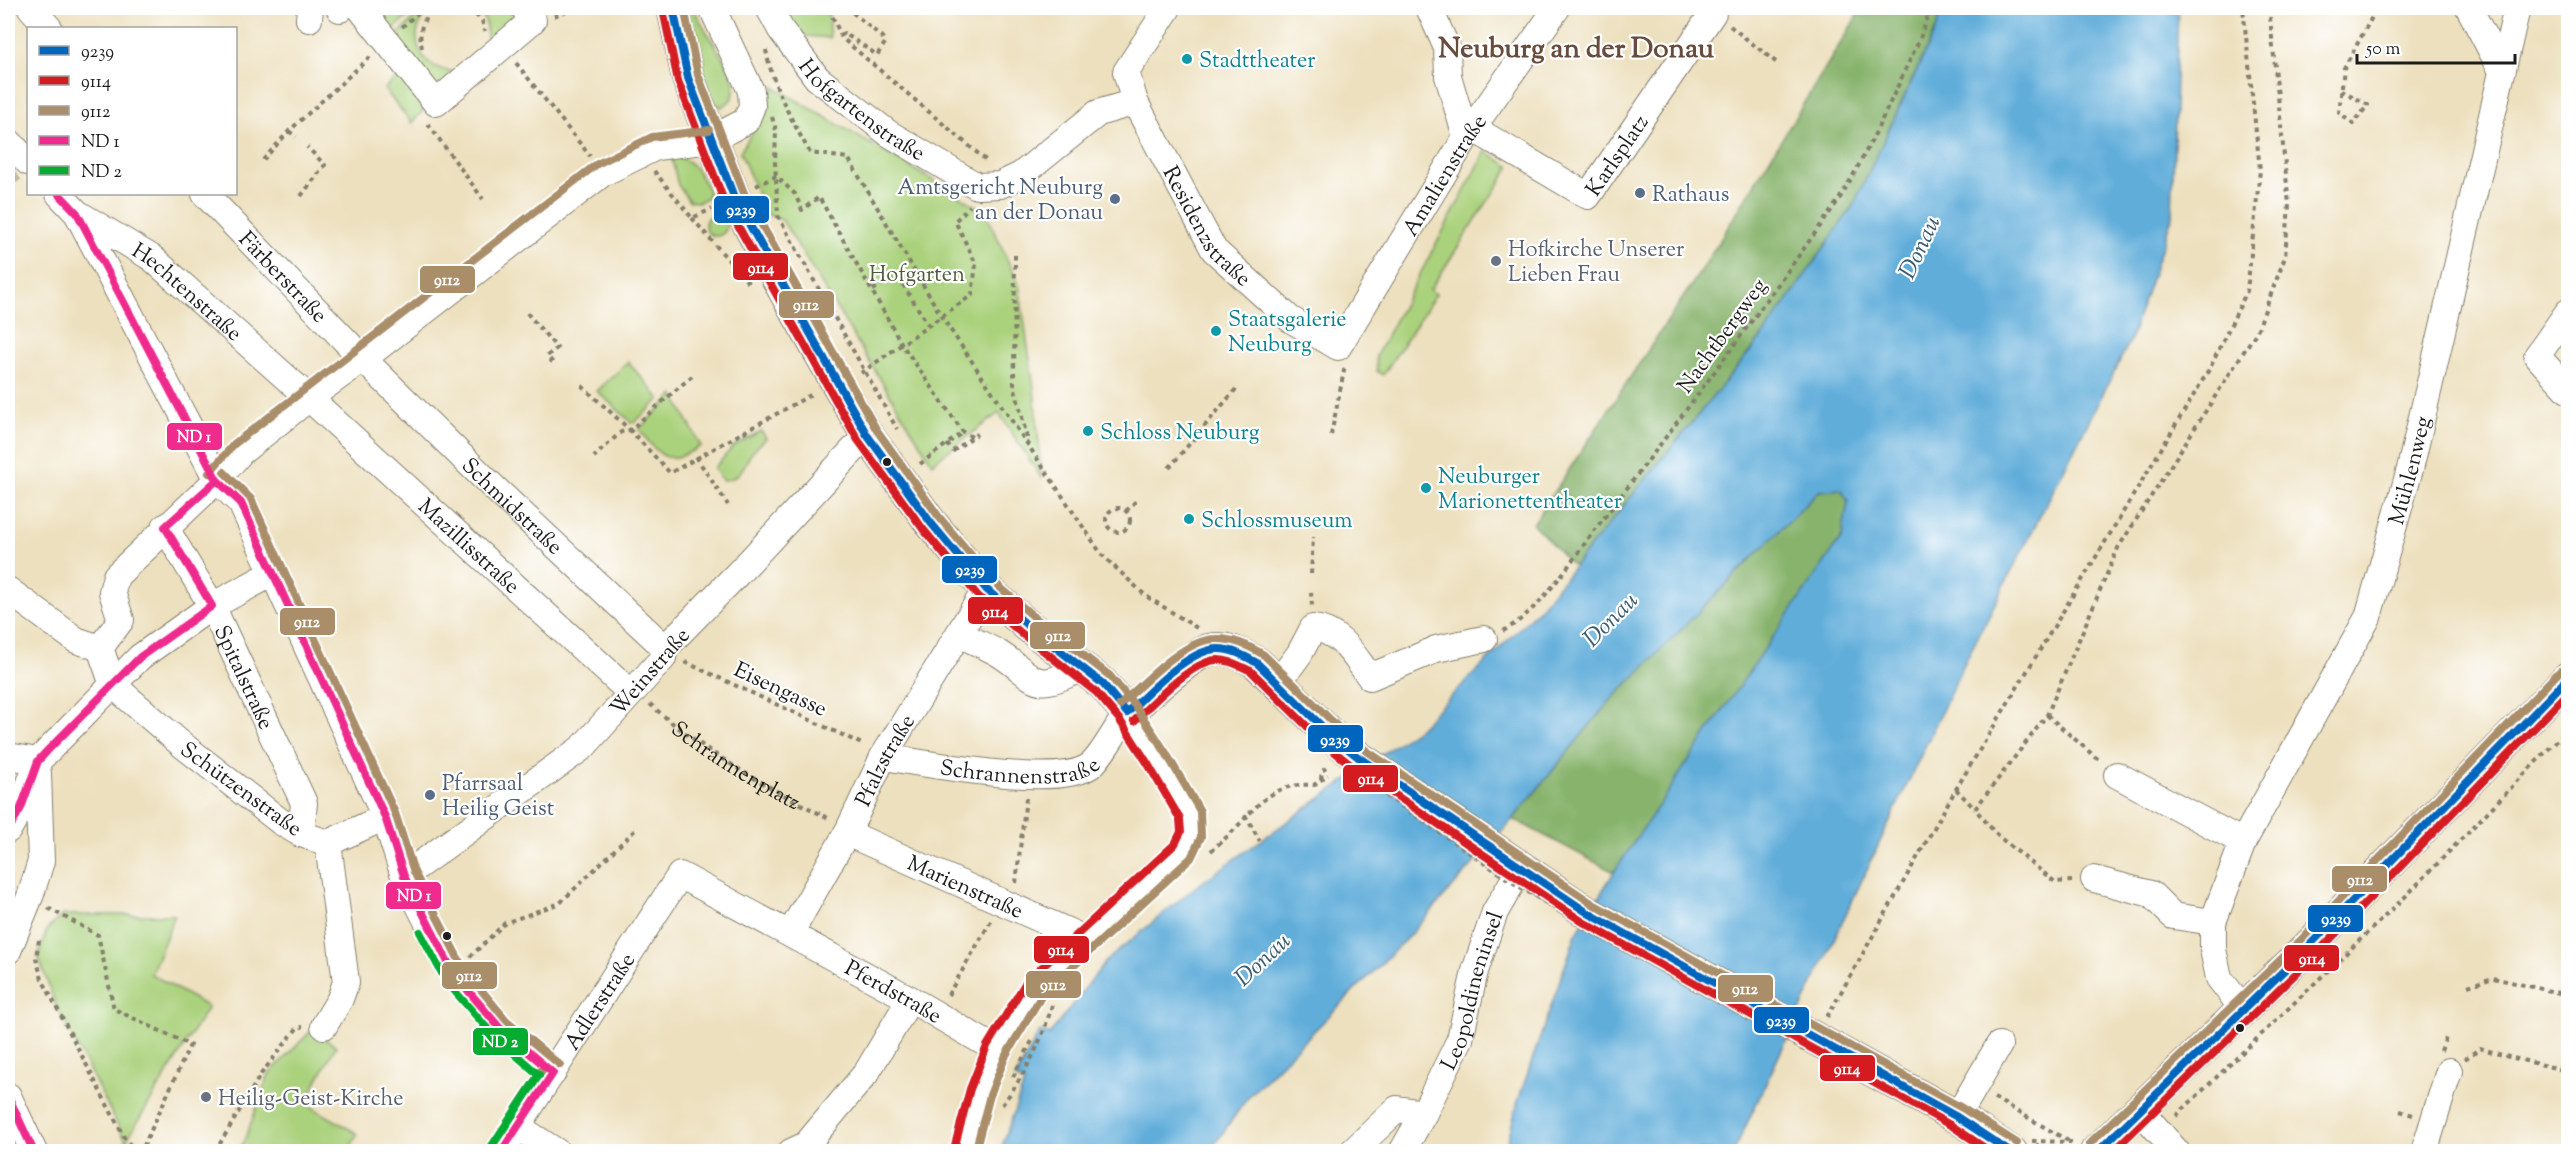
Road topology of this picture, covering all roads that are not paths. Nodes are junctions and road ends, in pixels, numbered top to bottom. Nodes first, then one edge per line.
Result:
1 (31, 8) edge
2 (346, 8) edge
3 (524, 8) edge
4 (673, 8) edge
5 (712, 8) edge
6 (769, 8) edge
7 (1168, 8) edge
8 (1429, 8) edge
9 (1557, 8) edge
10 (2469, 8) edge
11 (2517, 8) edge
12 (1710, 10) edge
13 (49, 27) edge
14 (2502, 71) junction
15 (1135, 102) junction
16 (1470, 133) junction
17 (710, 140) junction
18 (60, 195) edge
19 (206, 195) edge
20 (77, 213) junction
21 (2568, 312) edge
22 (1338, 347) joint
23 (363, 359) junction
24 (2568, 390) edge
25 (309, 398) junction
26 (867, 435) junction
27 (217, 480) junction
28 (165, 527) junction
29 (273, 573) junction
30 (986, 589) junction
31 (8, 590) edge
32 (212, 606) junction
33 (959, 634) junction
34 (1484, 639) road end
35 (100, 648) junction
36 (665, 648) junction
37 (1081, 668) junction
38 (2568, 678) edge
39 (1278, 683) junction
40 (113, 685) junction
41 (632, 690) junction
42 (1127, 713) junction
43 (8, 756) edge
44 (883, 757) junction
45 (38, 761) junction
46 (2117, 776) road end
47 (385, 817) junction
48 (8, 830) edge
49 (848, 831) junction
50 (301, 834) junction
51 (2243, 842) junction
52 (328, 843) junction
53 (1516, 875) junction
54 (404, 876) junction
55 (2094, 879) road end
56 (2213, 922) junction
57 (790, 934) junction
58 (1085, 939) junction
59 (8, 951) edge
60 (910, 999) junction
61 (2243, 1009) junction
62 (324, 1026) road end
63 (1999, 1045) dead end
64 (997, 1050) junction
65 (2449, 1071) road end
66 (553, 1073) junction
67 (8, 1096) edge
68 (1424, 1113) junction
69 (1957, 1117) junction
70 (2149, 1121) junction
71 (518, 1127) junction
72 (2022, 1146) edge
73 (2084, 1147) edge
74 (34, 1152) edge
75 (501, 1152) edge
76 (557, 1152) edge
77 (791, 1152) edge
78 (964, 1152) edge
79 (1352, 1152) edge
80 (1402, 1152) edge
81 (2177, 1152) edge
82 (2424, 1152) edge

1 - 13 street
2 - 3 street
4 - 17 main road
5 - 17 street
6 - 15 street, Hofgartenstraße
7 - 15 street, Residenzstraße
8 - 16 street
9 - 16 street, Amalienstraße
10 - 14 street
11 - 14 street, Mühlenweg
12 - 16 street, Karlsplatz
14 - 51 street, Mühlenweg
15 - 22 street, Residenzstraße
16 - 22 street, Amalienstraße
17 - 23 street
17 - 26 main road
18 - 20 street, Hechtenstraße
19 - 23 street, Färberstraße
20 - 25 street, Hechtenstraße
20 - 27 street
21 - 24 street
23 - 25 street
23 - 36 street, Schmidstraße
25 - 27 street
25 - 41 street, Mazillisstraße
26 - 30 main road
26 - 36 street, Weinstraße
27 - 28 street
27 - 29 street
28 - 32 street, Spitalstraße
28 - 35 street
29 - 32 street
29 - 47 street
30 - 33 street, Pfalzstraße
30 - 37 main road
31 - 35 street
32 - 40 street
32 - 50 street, Spitalstraße
33 - 37 street
33 - 44 street, Pfalzstraße
34 - 39 street
35 - 40 street
36 - 41 street, Weinstraße
37 - 42 main road
38 - 61 main road
39 - 42 main road
39 - 53 main road
40 - 45 street
40 - 50 street, Schützenstraße
41 - 54 street, Weinstraße
42 - 44 street, Schrannenstraße
42 - 58 street
43 - 45 street
44 - 49 street, Pfalzstraße
45 - 48 street
45 - 59 street
46 - 51 street
47 - 52 street, Schützenstraße
47 - 54 street
49 - 57 street, Pfalzstraße
49 - 58 street, Marienstraße
50 - 52 street, Schützenstraße
51 - 56 street, Mühlenweg
52 - 62 street
53 - 68 street, Leopoldineninsel
53 - 69 main road
54 - 66 street
55 - 56 street
56 - 61 street, Mühlenweg
57 - 60 street, Pferdstraße
57 - 66 street, Adlerstraße
58 - 64 street
60 - 64 street, Pferdstraße
60 - 77 street
61 - 70 main road
63 - 69 street
64 - 78 street
65 - 82 street
66 - 71 street, Adlerstraße
67 - 74 street
68 - 79 street
68 - 80 street, Leopoldineninsel
69 - 72 main road
70 - 73 main road
70 - 81 street
71 - 75 street, Adlerstraße
71 - 76 street

